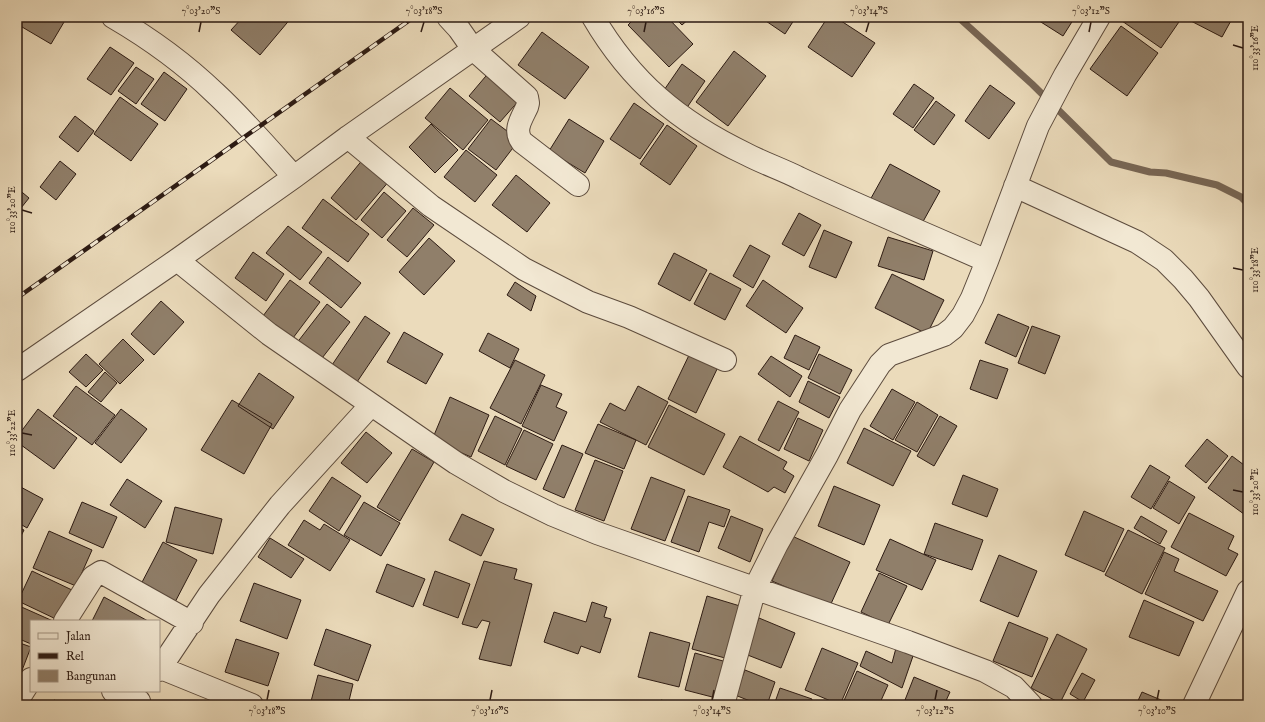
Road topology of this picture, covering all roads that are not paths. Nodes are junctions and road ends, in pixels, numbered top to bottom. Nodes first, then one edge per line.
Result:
1 (113, 17) edge
2 (448, 17) edge
3 (519, 17) edge
4 (593, 17) edge
5 (1099, 17) edge
6 (473, 49) junction
7 (348, 137) junction
8 (294, 177) junction
9 (578, 185) dead end
10 (1015, 186) junction
11 (177, 260) junction
12 (987, 261) junction
13 (725, 360) dead end
14 (1248, 367) edge
15 (17, 370) edge
16 (371, 405) junction
17 (755, 588) junction
18 (1248, 590) edge
19 (66, 620) edge
20 (192, 623) junction
21 (160, 669) edge
22 (30, 681) edge
23 (116, 692) edge
24 (140, 699) edge
25 (17, 701) edge
26 (252, 705) edge
27 (723, 705) edge
28 (1031, 705) edge
29 (1194, 705) edge

1 - 8 street
2 - 6 street
3 - 6 street
4 - 12 street
5 - 10 street
6 - 7 street
6 - 9 street
7 - 8 street
7 - 13 street
8 - 11 street
10 - 12 street
10 - 14 street
11 - 15 street
11 - 16 street
12 - 17 street
16 - 17 street
16 - 20 street
17 - 27 street
17 - 28 street
18 - 29 street
19 - 20 street
20 - 21 street
21 - 26 street
22 - 25 street
23 - 24 street

